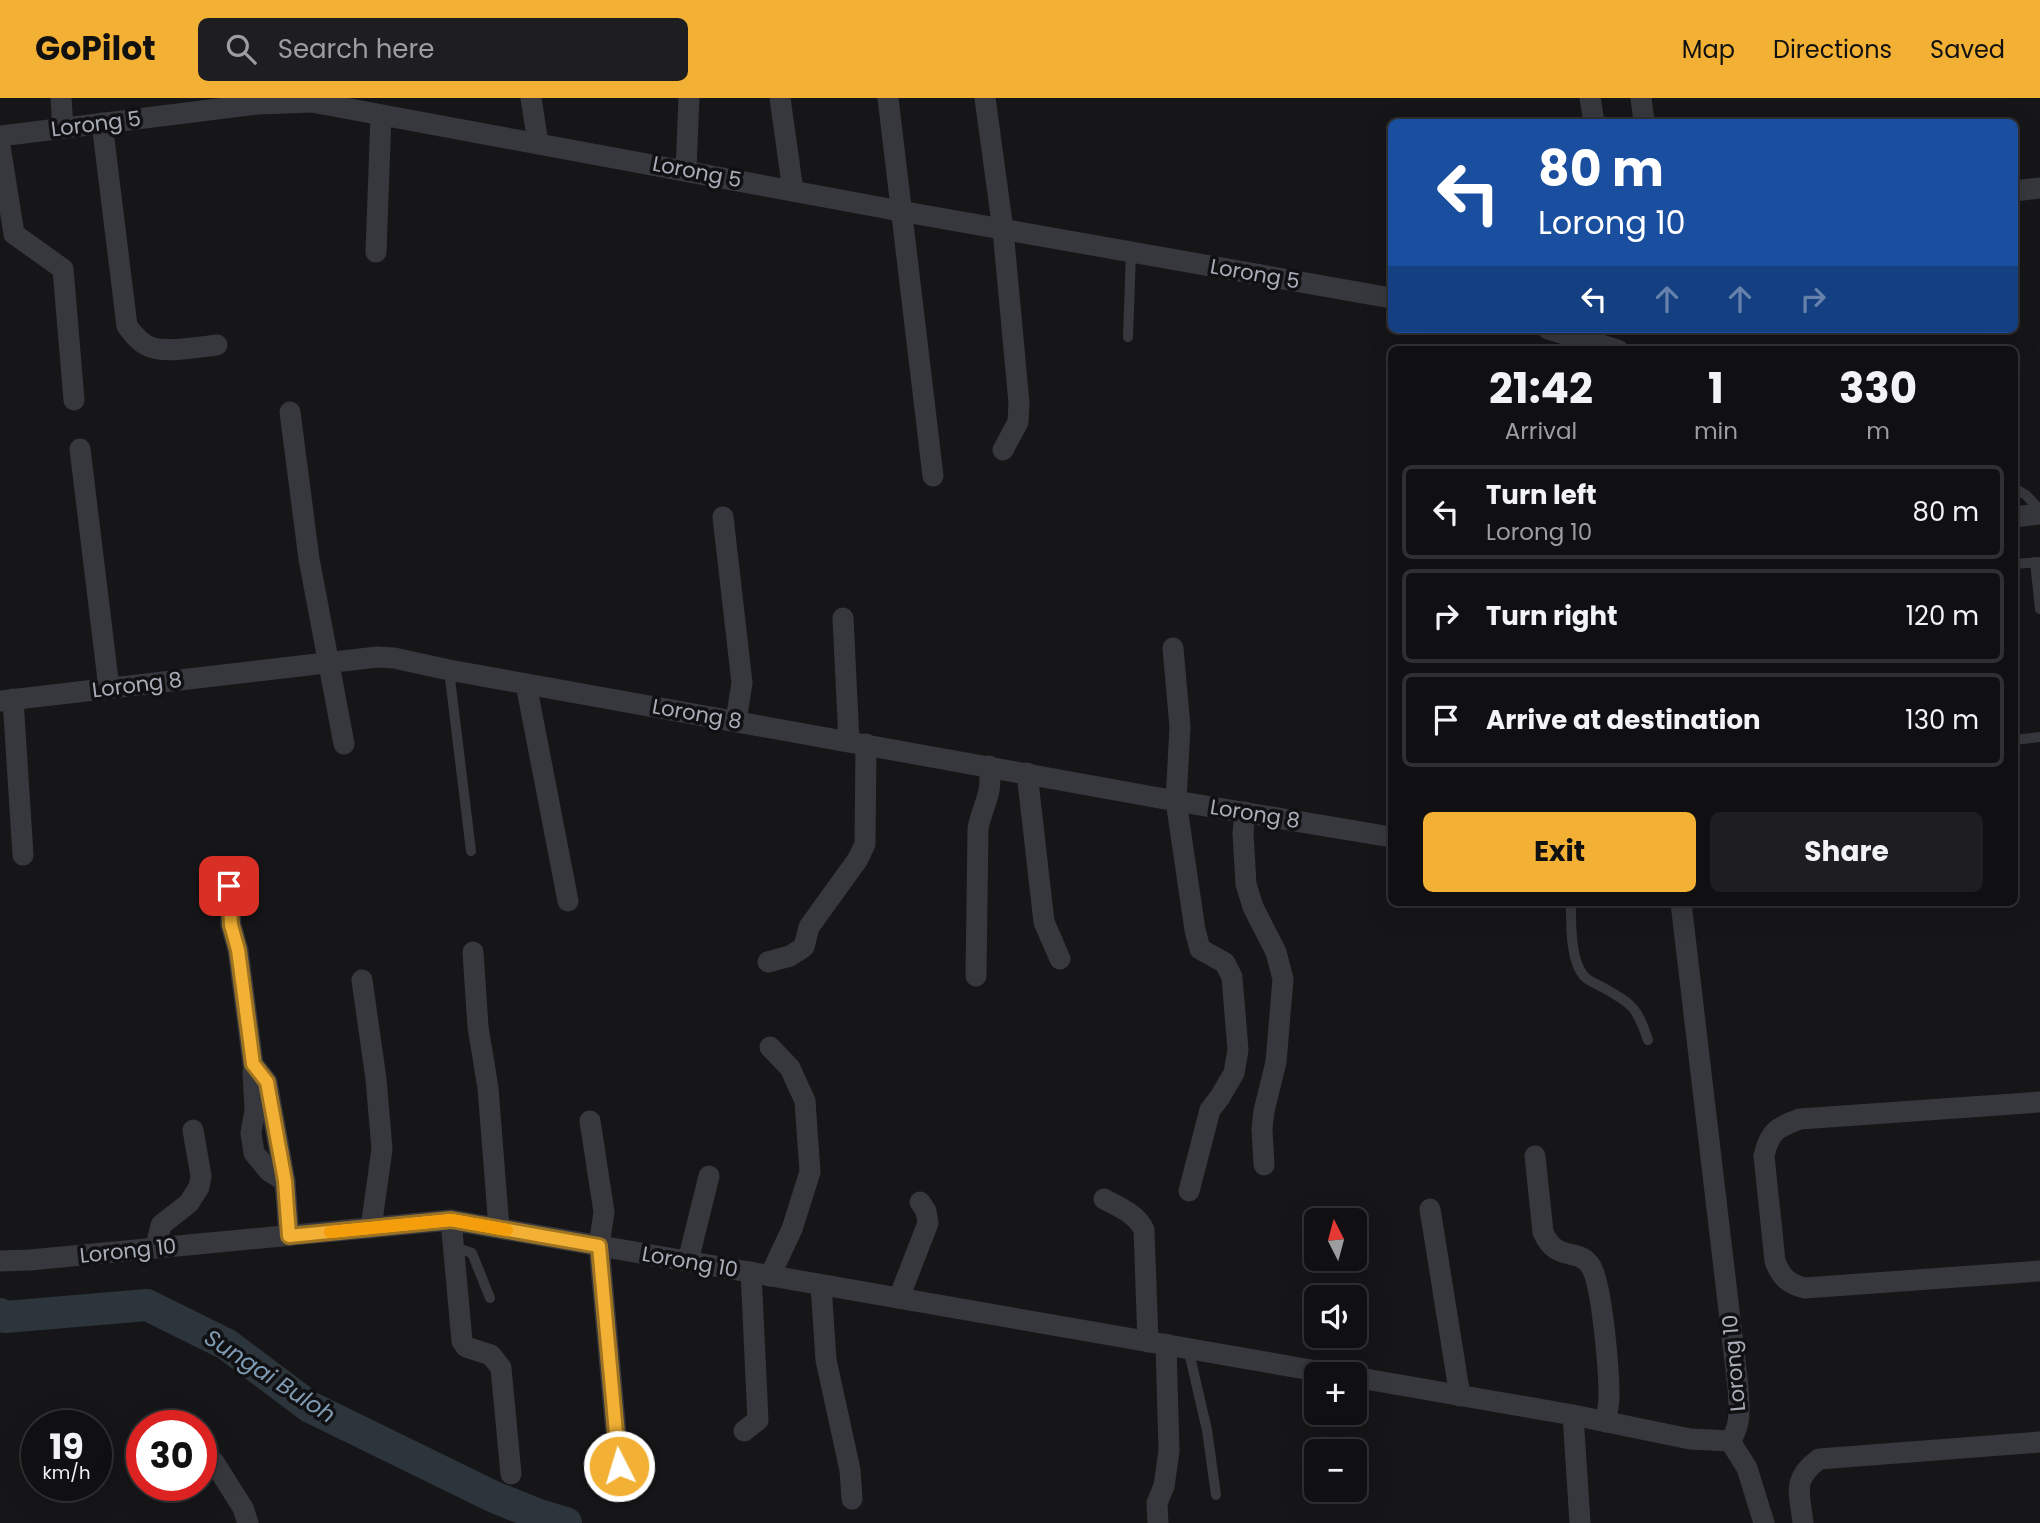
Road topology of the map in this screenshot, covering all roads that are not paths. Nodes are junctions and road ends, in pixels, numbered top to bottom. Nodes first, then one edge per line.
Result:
1 (61, 98) edge
2 (531, 98) edge
3 (689, 98) edge
4 (780, 98) edge
5 (888, 98) edge
6 (985, 98) edge
7 (1590, 98) edge
8 (1641, 98) edge
9 (258, 101) edge
10 (344, 103) edge
11 (381, 115) junction
12 (1594, 119) edge
13 (1644, 119) edge
14 (102, 123) junction
15 (63, 128) junction
16 (0, 136) edge
17 (538, 143) junction
18 (0, 146) edge
19 (686, 170) junction
20 (2040, 188) edge
21 (793, 191) junction
22 (2018, 191) edge
23 (900, 211) junction
24 (1003, 230) junction
25 (376, 252) dead end
26 (1131, 252) junction
27 (1388, 297) edge
28 (1562, 333) edge
29 (1128, 337) dead end
30 (217, 345) dead end
31 (1605, 346) edge
32 (74, 400) dead end
33 (290, 412) dead end
34 (80, 449) dead end
35 (1003, 450) dead end
36 (933, 476) dead end
37 (2018, 491) edge
38 (2040, 512) edge
39 (2018, 516) edge
40 (723, 517) dead end
41 (2038, 562) edge
42 (2018, 564) edge
43 (2040, 609) edge
44 (844, 618) dead end
45 (1173, 648) dead end
46 (328, 663) junction
47 (449, 670) junction
48 (526, 684) junction
49 (109, 688) junction
50 (6, 700) edge
51 (736, 721) junction
52 (2040, 737) edge
53 (2018, 740) edge
54 (857, 743) junction
55 (344, 744) dead end
56 (989, 766) junction
57 (1027, 773) junction
58 (1176, 801) junction
59 (1245, 811) junction
60 (1388, 837) edge
61 (471, 850) dead end
62 (23, 855) dead end
63 (229, 886) dead end
64 (568, 901) dead end
65 (1571, 906) edge
66 (1681, 906) edge
67 (473, 952) dead end
68 (1060, 960) dead end
69 (768, 962) dead end
70 (976, 976) dead end
71 (362, 979) dead end
72 (1648, 1040) dead end
73 (770, 1047) dead end
74 (2040, 1102) edge
75 (590, 1121) dead end
76 (193, 1130) dead end
77 (1535, 1156) dead end
78 (1264, 1166) dead end
79 (709, 1176) dead end
80 (1189, 1191) dead end
81 (1104, 1199) dead end
82 (920, 1202) dead end
83 (1430, 1209) dead end
84 (451, 1220) junction
85 (371, 1228) junction
86 (499, 1228) junction
87 (289, 1236) junction
88 (599, 1246) junction
89 (156, 1247) junction
90 (455, 1248) junction
91 (0, 1261) edge
92 (688, 1261) junction
93 (2040, 1271) edge
94 (761, 1274) junction
95 (821, 1284) junction
96 (490, 1298) dead end
97 (899, 1298) junction
98 (1157, 1343) junction
99 (1188, 1348) junction
100 (1304, 1369) edge
101 (1367, 1379) edge
102 (1460, 1396) junction
103 (1573, 1415) junction
104 (1606, 1422) junction
105 (744, 1431) dead end
106 (1730, 1441) junction
107 (2040, 1441) edge
108 (619, 1466) dead end
109 (217, 1467) edge
110 (511, 1474) dead end
111 (1216, 1495) dead end
112 (852, 1499) dead end
113 (248, 1523) edge
114 (1158, 1523) edge
115 (1580, 1523) edge
116 (1764, 1523) edge
117 (1803, 1523) edge

1 - 15 street
2 - 17 street
3 - 19 street
4 - 21 street
5 - 23 street
6 - 24 street
7 - 12 street
8 - 13 street
9 - 10 street, Lorong 5
9 - 14 street, Lorong 5
10 - 11 street, Lorong 5
11 - 17 street, Lorong 5
11 - 25 street
14 - 15 street, Lorong 5
14 - 30 street
15 - 16 street, Lorong 5
17 - 19 street, Lorong 5
18 - 32 street
19 - 21 street, Lorong 5
20 - 22 street
21 - 23 street, Lorong 5
23 - 24 street, Lorong 5
23 - 36 street
24 - 26 street, Lorong 5
24 - 35 street
26 - 27 street, Lorong 5
26 - 29 lane
28 - 31 street
33 - 46 street
34 - 49 street
37 - 38 lane
38 - 39 street
40 - 51 street
41 - 42 lane
41 - 43 lane
44 - 54 street
45 - 58 street
46 - 47 street, Lorong 8
46 - 49 street, Lorong 8
46 - 55 street
47 - 48 street, Lorong 8
47 - 61 lane
48 - 51 street, Lorong 8
48 - 64 street
49 - 50 street, Lorong 8
50 - 62 street
51 - 54 street, Lorong 8
52 - 53 lane
54 - 56 street, Lorong 8
54 - 69 street
56 - 57 street, Lorong 8
56 - 70 street
57 - 58 street, Lorong 8
57 - 68 street
58 - 59 street, Lorong 8
58 - 80 street
59 - 60 street, Lorong 8
59 - 78 street
63 - 87 street
65 - 72 lane
66 - 106 street, Lorong 10
67 - 86 street
71 - 85 street
73 - 94 street
74 - 93 street
75 - 88 street
76 - 89 street
77 - 104 street
79 - 92 street
81 - 98 street
82 - 97 street
83 - 102 street
84 - 85 street, Lorong 10
84 - 86 street, Lorong 10
84 - 90 street
85 - 87 street, Lorong 10
86 - 88 street, Lorong 10
87 - 89 street, Lorong 10
88 - 92 street, Lorong 10
88 - 108 street
89 - 91 street, Lorong 10
90 - 96 lane
90 - 110 street
92 - 94 street, Lorong 10
94 - 95 street, Lorong 10
94 - 105 street
95 - 97 street, Lorong 10
95 - 112 street
97 - 98 street, Lorong 10
98 - 99 street, Lorong 10
98 - 114 street
99 - 100 street, Lorong 10
99 - 111 lane
101 - 102 street, Lorong 10
102 - 103 street, Lorong 10
103 - 104 street, Lorong 10
103 - 115 street
104 - 106 street, Lorong 10
106 - 116 street
107 - 117 street
109 - 113 street

